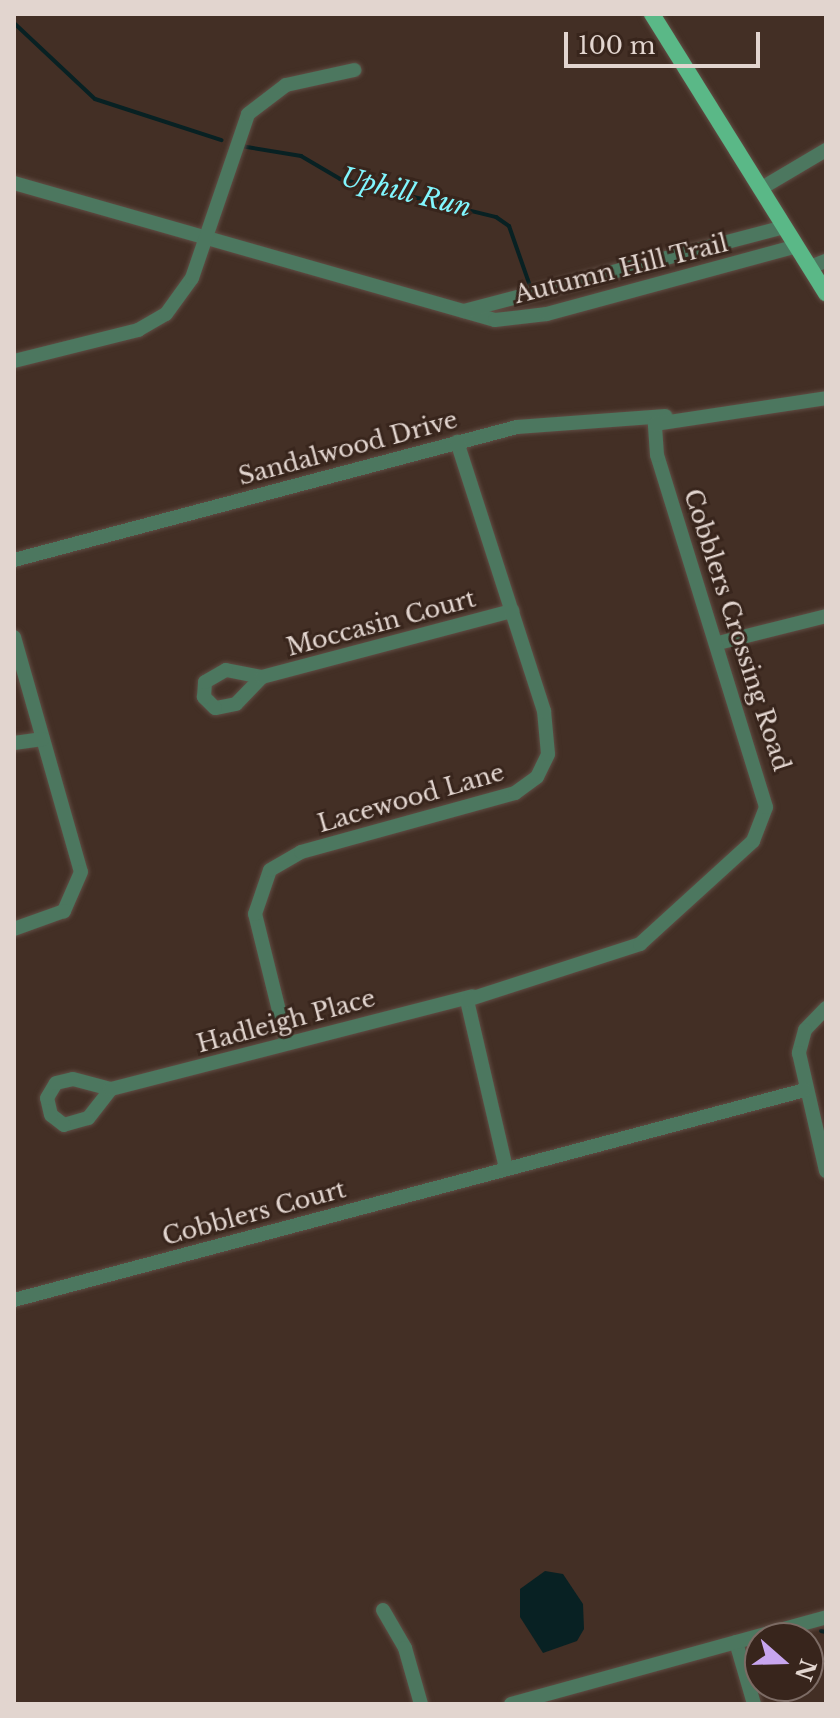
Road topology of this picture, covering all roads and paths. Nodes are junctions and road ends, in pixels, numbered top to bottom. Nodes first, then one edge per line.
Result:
1 (652, 14) edge
2 (354, 70) dead end
3 (826, 150) edge
4 (14, 183) edge
5 (760, 189) junction
6 (784, 227) junction
7 (204, 239) junction
8 (797, 246) junction
9 (826, 261) edge
10 (810, 267) junction
11 (826, 293) edge
12 (455, 312) junction
13 (14, 361) edge
14 (826, 398) edge
15 (698, 415) junction
16 (457, 442) junction
17 (14, 560) edge
18 (512, 611) junction
19 (826, 616) edge
20 (14, 637) edge
21 (718, 643) junction
22 (262, 677) dead end
23 (43, 739) junction
24 (14, 743) edge
25 (14, 929) edge
26 (472, 996) junction
27 (826, 1008) edge
28 (287, 1043) junction
29 (111, 1089) dead end
30 (805, 1090) junction
31 (506, 1168) junction
32 (826, 1171) edge
33 (14, 1300) edge
34 (383, 1610) dead end
35 (826, 1617) edge
36 (736, 1642) junction
37 (421, 1704) edge
38 (511, 1704) edge
39 (754, 1704) edge

1 - 5 main road
2 - 7 street
3 - 5 street
4 - 7 street, Autumn Hill Trail
5 - 6 main road
6 - 8 main road
6 - 12 street, Autumn Hill Trail
7 - 12 street, Autumn Hill Trail
7 - 13 street
8 - 10 main road
8 - 12 street, Autumn Hill Trail
9 - 10 street
10 - 11 main road
14 - 15 street, Cobblers Crossing Road
15 - 16 street, Sandalwood Drive
15 - 21 street, Cobblers Crossing Road
16 - 17 street, Sandalwood Drive
16 - 18 street, Lacewood Lane
18 - 22 street, Moccasin Court
18 - 28 street, Lacewood Lane
19 - 21 street
20 - 23 street
21 - 26 street, Cobblers Crossing Road
23 - 24 street
23 - 25 street
26 - 28 street, Hadleigh Place
26 - 31 street
27 - 30 street
28 - 29 street, Hadleigh Place
30 - 31 street
30 - 32 street
31 - 33 street, Cobblers Court
34 - 37 street
35 - 36 street
36 - 38 street
36 - 39 street

